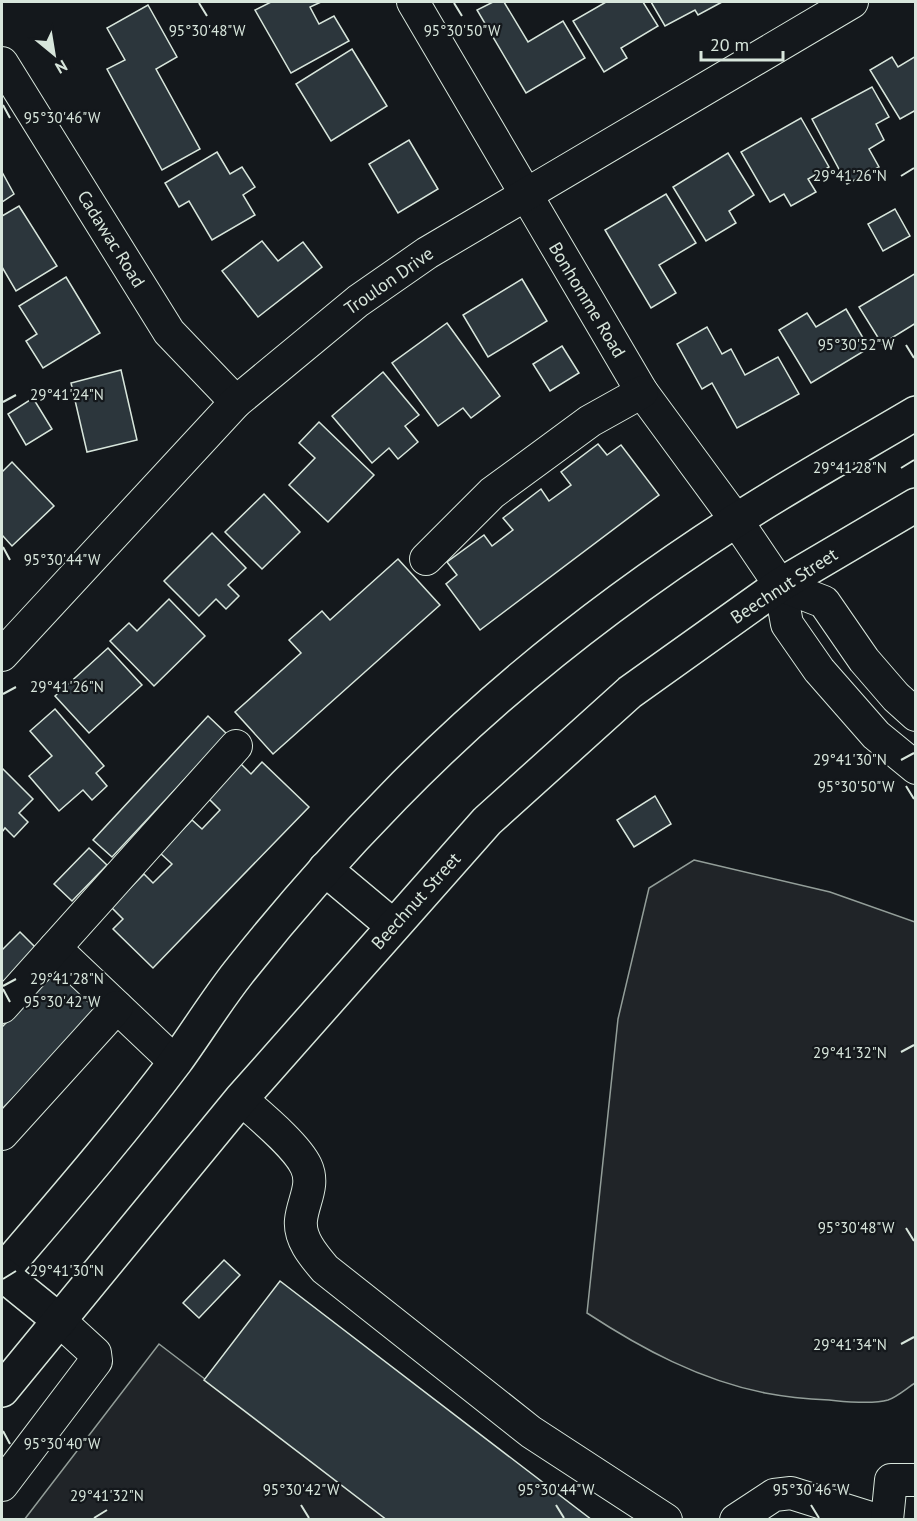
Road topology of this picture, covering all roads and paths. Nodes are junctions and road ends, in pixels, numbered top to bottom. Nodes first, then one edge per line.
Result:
1 (413, 2) edge
2 (852, 2) edge
3 (2, 63) edge
4 (525, 195) junction
5 (642, 392) junction
6 (236, 402) junction
7 (915, 413) edge
8 (915, 505) edge
9 (736, 520) junction
10 (426, 559) dead end
11 (780, 585) junction
12 (2, 655) edge
13 (915, 715) edge
14 (236, 746) dead end
15 (915, 768) edge
16 (325, 869) junction
17 (393, 926) junction
18 (55, 948) junction
19 (2, 1007) edge
20 (117, 1007) junction
21 (175, 1062) junction
22 (241, 1099) junction
23 (2, 1134) edge
24 (2, 1273) edge
25 (60, 1321) junction
26 (2, 1390) edge
27 (915, 1480) edge
28 (2, 1485) edge
29 (666, 1520) edge
30 (736, 1520) edge
31 (876, 1520) edge
32 (886, 1520) edge

1 - 4 street, Bonhomme Road
2 - 4 street, Troulon Drive
3 - 6 street, Cadawac Road
4 - 5 street, Bonhomme Road
4 - 6 street, Troulon Drive
5 - 9 street, Bonhomme Road
5 - 10 street
6 - 12 street, Troulon Drive
7 - 9 main road
8 - 11 main road, Beechnut Street
9 - 11 street, Bonhomme Road
9 - 16 main road
11 - 13 street
11 - 15 street, Bonhomme Road
11 - 17 main road, Beechnut Street
14 - 18 street
16 - 17 main road
16 - 21 main road
17 - 22 main road, Beechnut Street
18 - 19 street
18 - 20 street
20 - 21 street
20 - 23 street
21 - 24 main road
22 - 25 main road, Beechnut Street
22 - 29 street
24 - 25 main road
25 - 26 main road, Beechnut Street
25 - 28 street
27 - 32 street
30 - 31 street

